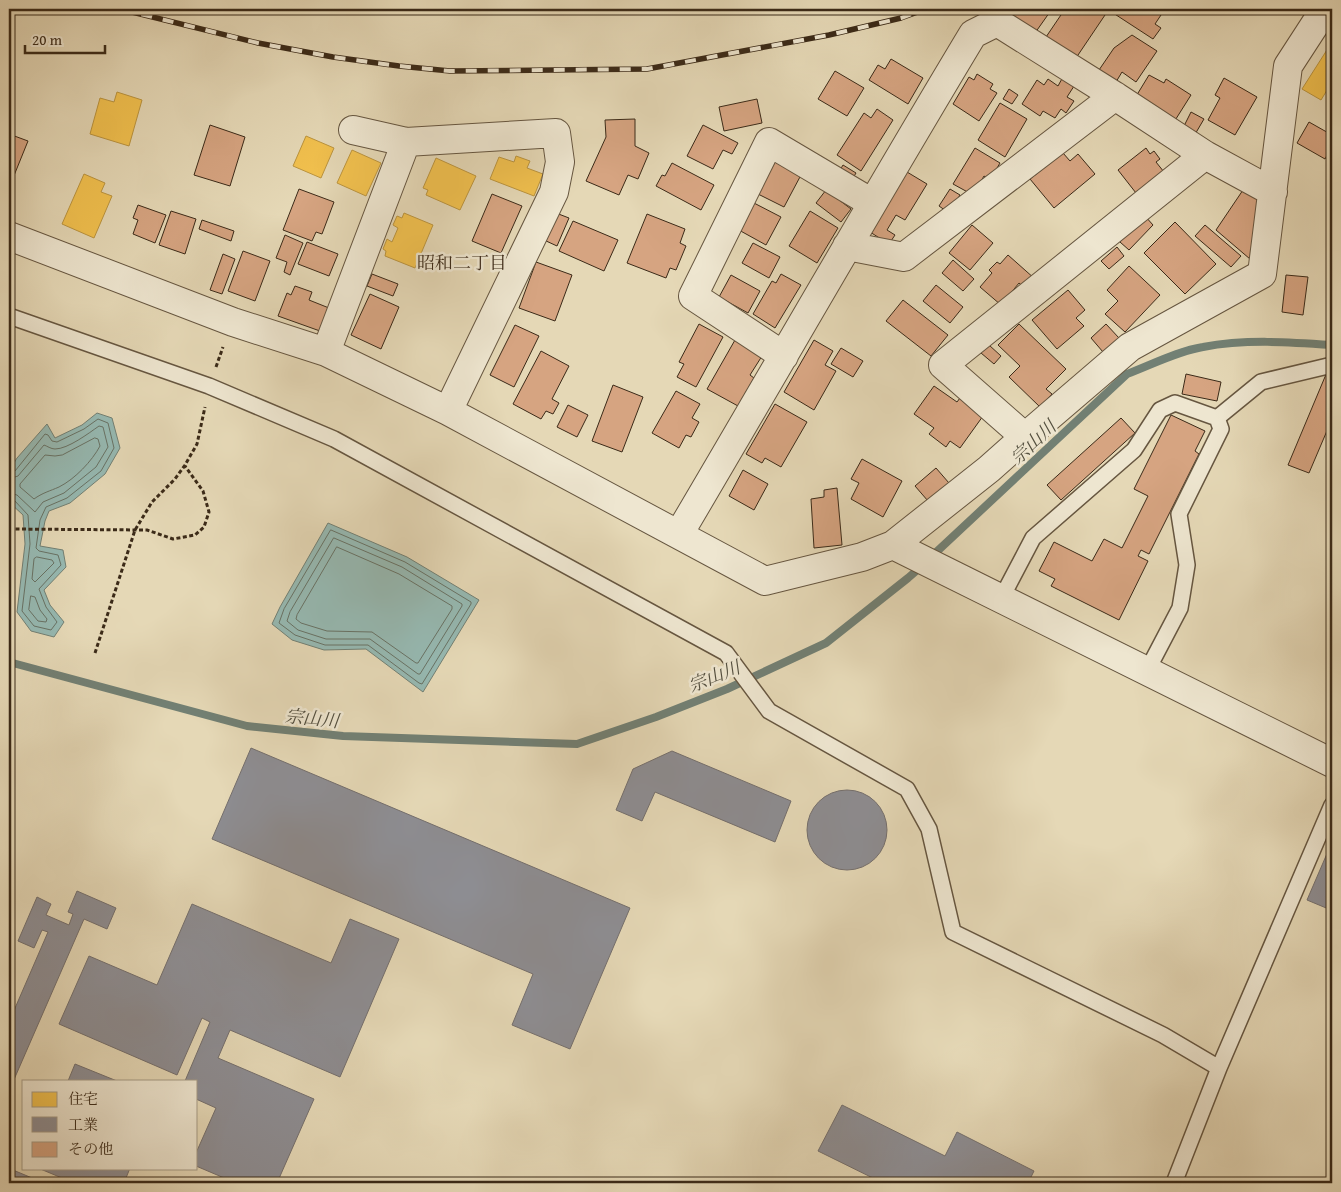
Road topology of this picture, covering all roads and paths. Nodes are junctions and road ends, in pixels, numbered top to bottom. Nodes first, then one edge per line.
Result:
1 (1325, 9) edge
2 (1115, 96) junction
3 (353, 130) dead end
4 (406, 142) junction
5 (1205, 155) junction
6 (1273, 192) junction
7 (872, 203) junction
8 (9, 236) edge
9 (847, 246) junction
10 (9, 316) edge
11 (233, 322) junction
12 (326, 352) junction
13 (784, 356) junction
14 (1332, 365) edge
15 (209, 386) junction
16 (448, 411) junction
17 (1216, 418) junction
18 (1025, 437) junction
19 (185, 465) junction
20 (9, 529) edge
21 (135, 530) junction
22 (679, 534) junction
23 (905, 551) junction
24 (1001, 599) junction
25 (95, 653) dead end
26 (1147, 671) junction
27 (1332, 763) edge
28 (1332, 805) edge
29 (1219, 1068) junction
30 (1174, 1183) edge

1 - 6 street
2 - 5 street
2 - 7 street
2 - 9 street
3 - 4 street
4 - 12 street
4 - 16 street
5 - 6 street
5 - 18 street
6 - 18 street
7 - 9 street
7 - 13 street
8 - 11 street
9 - 13 street
10 - 15 lane
11 - 12 street
11 - 15 path
12 - 16 street
13 - 22 street
14 - 17 lane
15 - 19 path
15 - 29 lane
16 - 22 street
17 - 24 lane
17 - 26 lane
18 - 23 street
19 - 21 path
19 - 21 path
20 - 21 path
21 - 25 path
22 - 23 street
23 - 24 street
24 - 26 street
26 - 27 street
28 - 29 lane
29 - 30 lane

